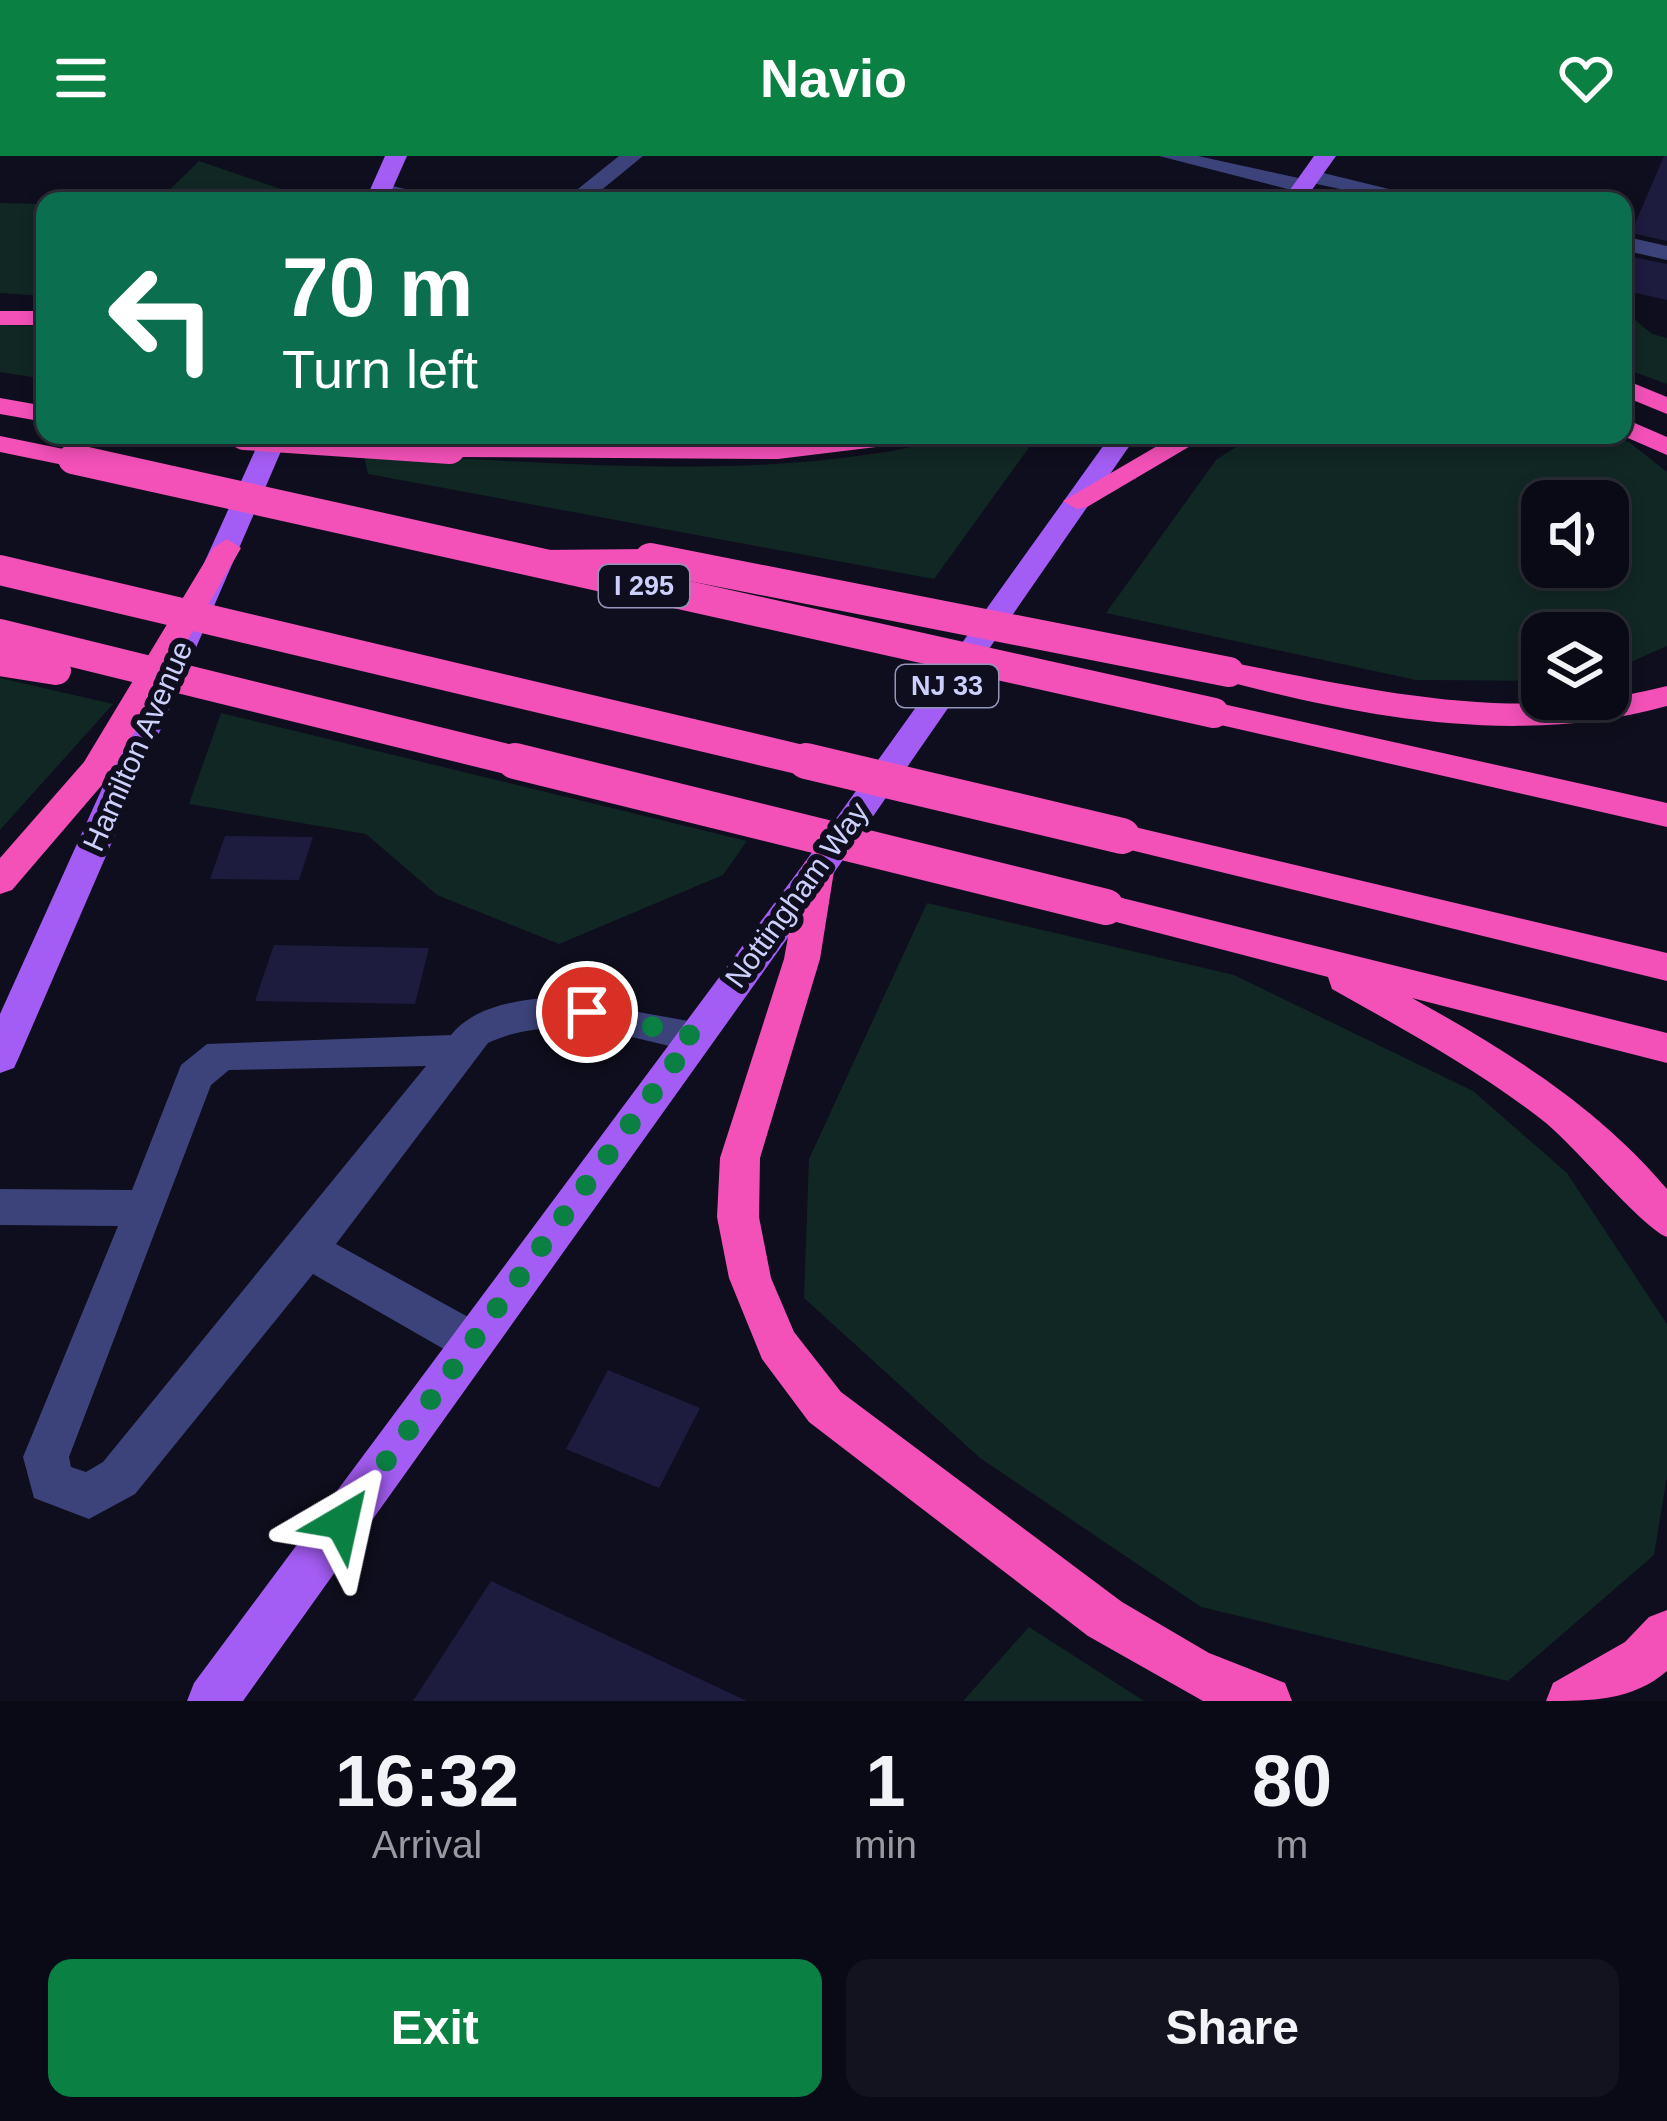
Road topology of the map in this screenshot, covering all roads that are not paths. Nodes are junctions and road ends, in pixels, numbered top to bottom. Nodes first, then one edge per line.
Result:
1 (396, 156) edge
2 (632, 156) edge
3 (1170, 156) edge
4 (1325, 156) edge
5 (1302, 188) edge
6 (380, 192) edge
7 (586, 192) edge
8 (1340, 192) edge
9 (1632, 245) edge
10 (1667, 253) edge
11 (0, 318) edge
12 (36, 318) edge
13 (1632, 390) edge
14 (0, 406) edge
15 (1667, 406) edge
16 (36, 412) edge
17 (1632, 431) edge
18 (0, 444) edge
19 (271, 444) edge
20 (376, 444) edge
21 (840, 444) edge
22 (1118, 444) edge
23 (1180, 444) edge
24 (1667, 448) edge
25 (1077, 501) junction
26 (227, 548) junction
27 (522, 559) junction
28 (0, 569) edge
29 (0, 634) edge
30 (0, 661) edge
31 (1667, 696) edge
32 (344, 719) junction
33 (1667, 815) edge
34 (817, 871) junction
35 (0, 881) edge
36 (1294, 951) junction
37 (1667, 967) edge
38 (694, 1036) junction
39 (1667, 1048) edge
40 (461, 1050) junction
41 (0, 1057) edge
42 (0, 1207) edge
43 (146, 1208) junction
44 (1667, 1219) edge
45 (308, 1249) junction
46 (472, 1342) junction
47 (1667, 1635) edge
48 (212, 1701) edge
49 (1267, 1701) edge
50 (1571, 1701) edge

1 - 6 main road
2 - 7 street
3 - 5 street
4 - 5 main road
5 - 8 street
9 - 10 street
11 - 12 highway
13 - 15 highway
14 - 16 highway
17 - 24 highway
18 - 27 highway, I 295, bridge
19 - 26 main road, Hamilton Avenue
20 - 21 highway, bridge
22 - 25 main road, Nottingham Way / NJ 33
23 - 25 highway
25 - 34 main road, Nottingham Way / NJ 33
26 - 35 highway
26 - 41 main road, Hamilton Avenue
27 - 31 highway, bridge
27 - 33 highway, I 295, bridge
28 - 37 highway, bridge
29 - 32 highway, bridge
30 - 32 highway, bridge
32 - 36 highway, bridge
34 - 38 main road, Nottingham Way / NJ 33
34 - 49 highway
36 - 39 highway
36 - 44 highway
38 - 40 street
38 - 46 main road, Nottingham Way / NJ 33
40 - 43 street
40 - 45 street
42 - 43 street
43 - 45 street
45 - 46 street
46 - 48 main road, Nottingham Way / NJ 33
47 - 50 highway

